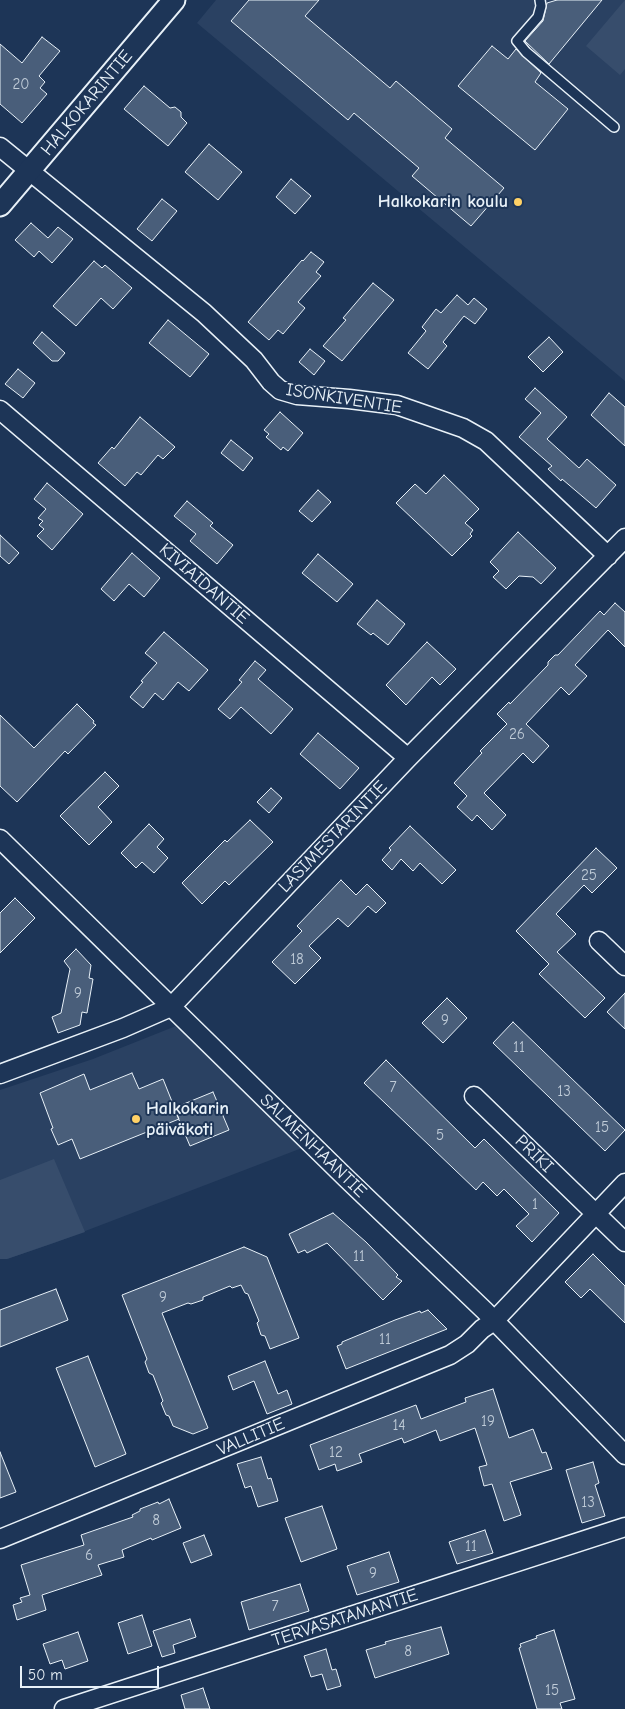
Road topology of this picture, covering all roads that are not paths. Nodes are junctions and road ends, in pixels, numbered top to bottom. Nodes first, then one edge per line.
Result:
1 (174, 0) edge
2 (540, 0) edge
3 (614, 127) dead end
4 (0, 147) edge
5 (30, 172) junction
6 (0, 205) edge
7 (0, 410) edge
8 (625, 538) edge
9 (608, 556) junction
10 (408, 758) junction
11 (0, 838) edge
12 (599, 941) dead end
13 (625, 966) edge
14 (171, 1006) junction
15 (0, 1074) edge
16 (474, 1096) dead end
17 (625, 1182) edge
18 (595, 1213) junction
19 (625, 1242) edge
20 (494, 1320) junction
21 (625, 1455) edge
22 (625, 1527) edge
23 (0, 1539) edge
24 (64, 1709) edge

1 - 5 street, HALKOKARINTIE
2 - 3 lane
4 - 5 street, ISONKIVENTIE
5 - 6 street, HALKOKARINTIE
5 - 9 street, ISONKIVENTIE
7 - 10 street, KIVIAIDANTIE
8 - 9 street, LASIMESTARINTIE
9 - 10 street, LASIMESTARINTIE
10 - 14 street, LASIMESTARINTIE
11 - 14 street, SALMENHAANTIE
12 - 13 street
14 - 15 street, LASIMESTARINTIE
14 - 20 street, SALMENHAANTIE
16 - 18 street, PRIKI
17 - 18 street
18 - 19 street, PRIKI
18 - 20 street
20 - 21 street, SALMENHAANTIE
20 - 23 street, VALLITIE
22 - 24 street, TERVASATAMANTIE

